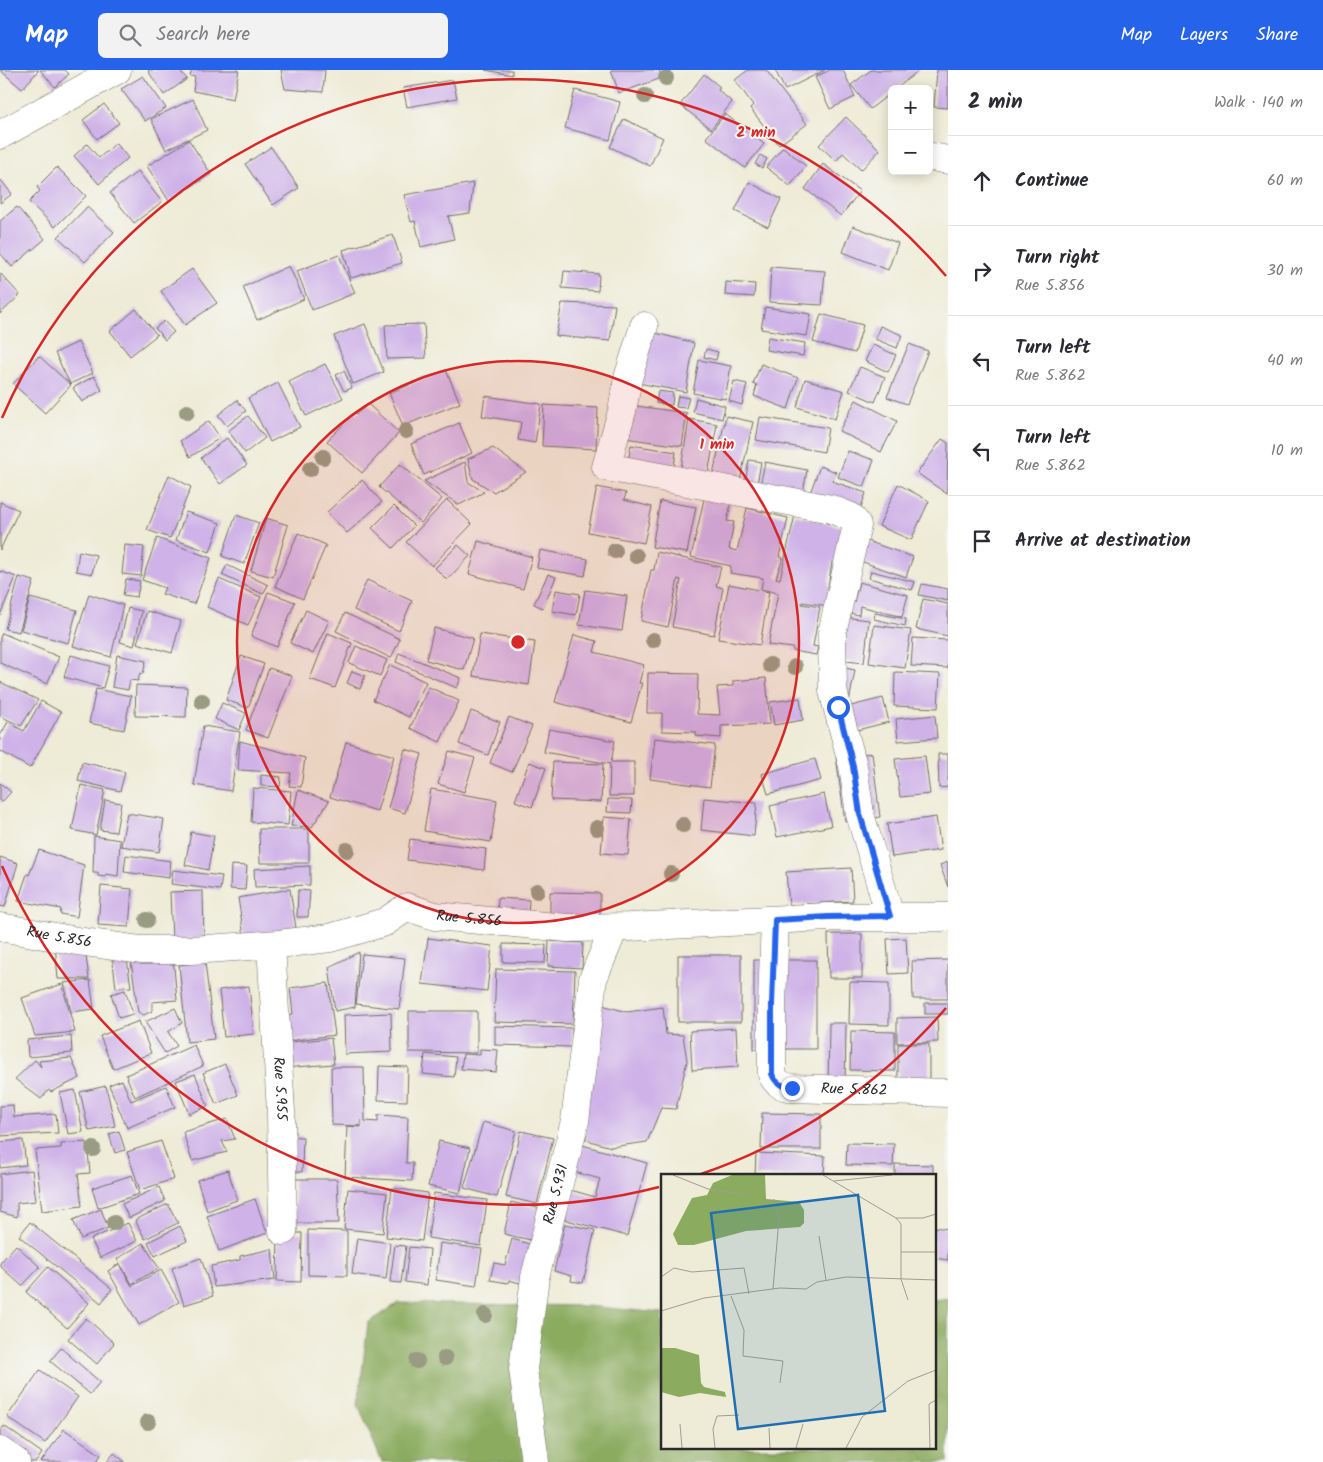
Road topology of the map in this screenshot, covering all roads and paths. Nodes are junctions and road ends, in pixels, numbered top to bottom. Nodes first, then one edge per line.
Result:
1 (117, 70) edge
2 (0, 136) edge
3 (644, 326) dead end
4 (890, 916) junction
5 (948, 917) edge
6 (775, 920) junction
7 (0, 927) edge
8 (614, 928) junction
9 (271, 945) junction
10 (948, 1093) edge
11 (283, 1231) dead end
12 (0, 1451) edge
13 (16, 1462) edge
14 (535, 1462) edge

1 - 2 street
3 - 4 street
4 - 5 street, Rue 5.856
4 - 6 street, Rue 5.856
6 - 8 street, Rue 5.856
6 - 10 street, Rue 5.862
7 - 9 street, Rue 5.856
8 - 9 street, Rue 5.856
8 - 14 street, Rue 5.931
9 - 11 street, Rue 5.955
12 - 13 street

